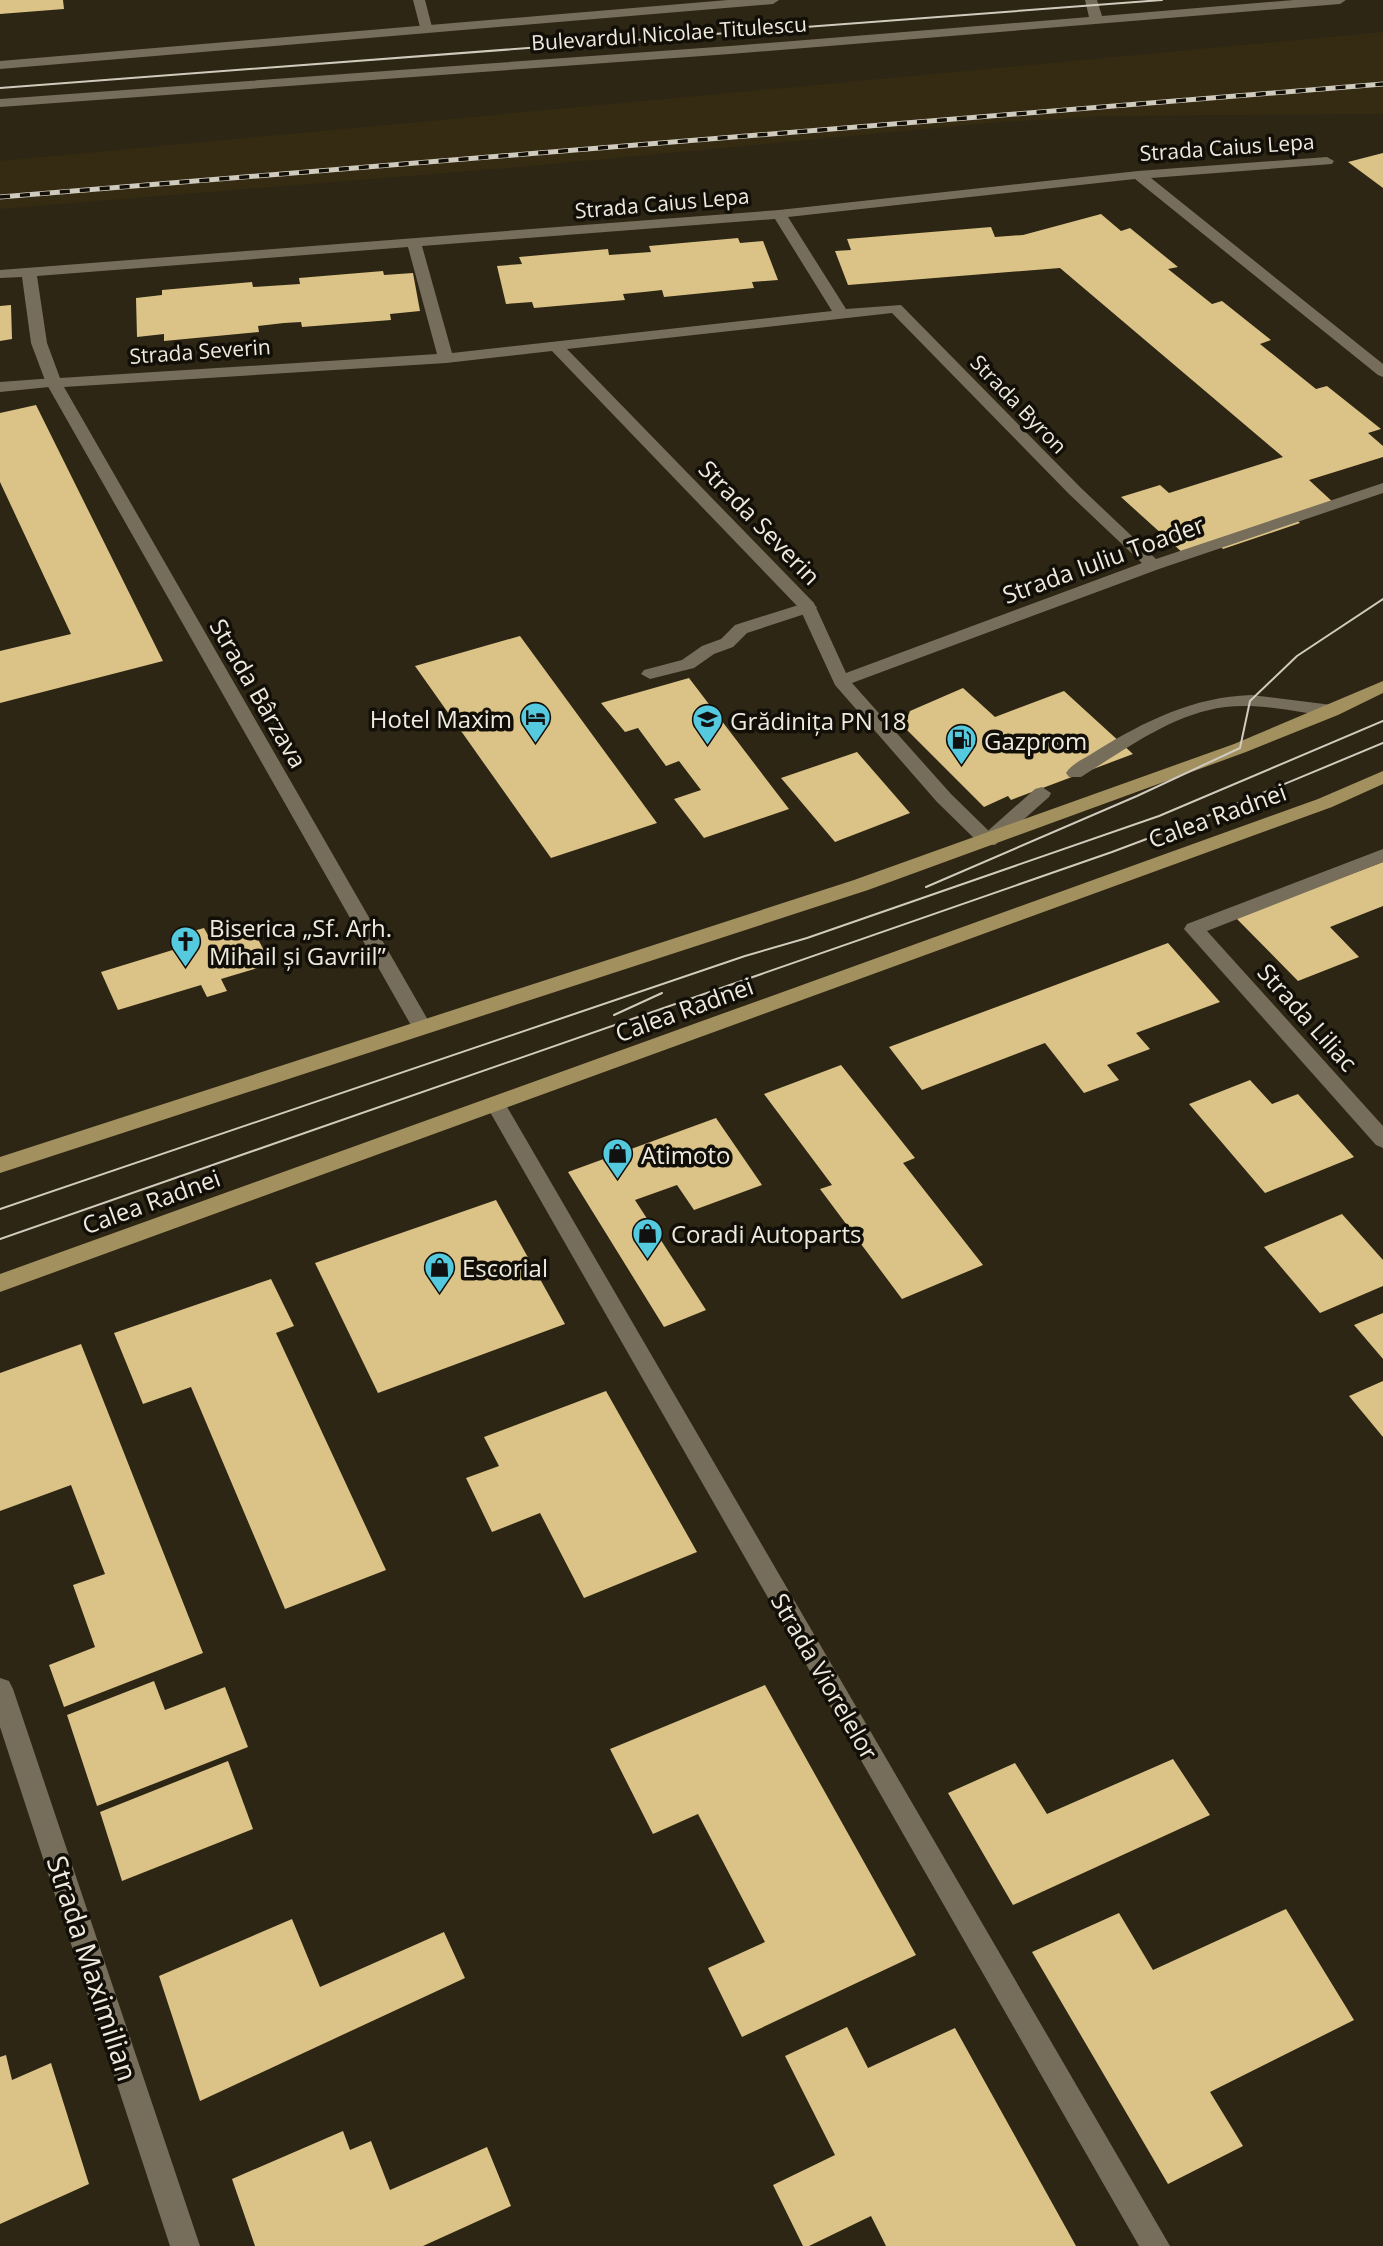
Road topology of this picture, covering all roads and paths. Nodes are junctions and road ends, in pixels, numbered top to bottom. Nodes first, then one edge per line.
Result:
1 (419, 0) edge
2 (773, 0) edge
3 (1091, 0) edge
4 (1158, 0) edge
5 (1340, 0) edge
6 (1164, 15) junction
7 (1097, 21) junction
8 (426, 27) junction
9 (0, 65) edge
10 (0, 103) edge
11 (1327, 161) dead end
12 (1138, 175) junction
13 (779, 214) junction
14 (414, 244) junction
15 (29, 272) junction
16 (0, 274) edge
17 (839, 309) junction
18 (558, 348) junction
19 (446, 358) junction
20 (1383, 372) edge
21 (54, 383) junction
22 (0, 387) edge
23 (1383, 488) edge
24 (1153, 565) junction
25 (808, 607) junction
26 (650, 674) dead end
27 (841, 681) junction
28 (1383, 686) edge
29 (1332, 711) junction
30 (1075, 773) dead end
31 (1383, 777) edge
32 (1042, 793) dead end
33 (988, 841) junction
34 (1383, 855) edge
35 (422, 1027) junction
36 (496, 1105) junction
37 (1383, 1140) edge
38 (0, 1165) edge
39 (0, 1283) edge
40 (0, 1689) edge
41 (185, 2246) edge
42 (1155, 2246) edge

1 - 8 street
2 - 8 street, Bulevardul Nicolae Titulescu
3 - 7 street
4 - 6 street
5 - 6 street, Bulevardul Nicolae Titulescu
6 - 7 street, Bulevardul Nicolae Titulescu
7 - 10 street, Bulevardul Nicolae Titulescu
8 - 9 street, Bulevardul Nicolae Titulescu
11 - 12 street, Strada Caius Lepa
12 - 13 street, Strada Caius Lepa
12 - 20 street
13 - 14 street, Strada Caius Lepa
13 - 17 street
14 - 15 street, Strada Caius Lepa
14 - 19 street
15 - 16 street, Strada Caius Lepa
15 - 21 street, Strada Bârzava
17 - 18 street, Strada Severin
17 - 24 street, Strada Byron
18 - 19 street, Strada Severin
18 - 25 street, Strada Severin
19 - 21 street, Strada Severin
21 - 22 street
21 - 35 street, Strada Bârzava
23 - 24 street, Strada Iuliu Toader
24 - 27 street, Strada Iuliu Toader
25 - 26 street
25 - 27 street, Strada Severin
27 - 33 street, Strada Severin
28 - 29 main road
29 - 30 street
29 - 33 main road
31 - 36 main road, Calea Radnei
32 - 33 street
33 - 35 main road
34 - 37 street, Strada Liliac
35 - 38 main road
36 - 39 main road, Calea Radnei
36 - 42 street, Strada Viorelelor
40 - 41 street, Strada Maximilian

